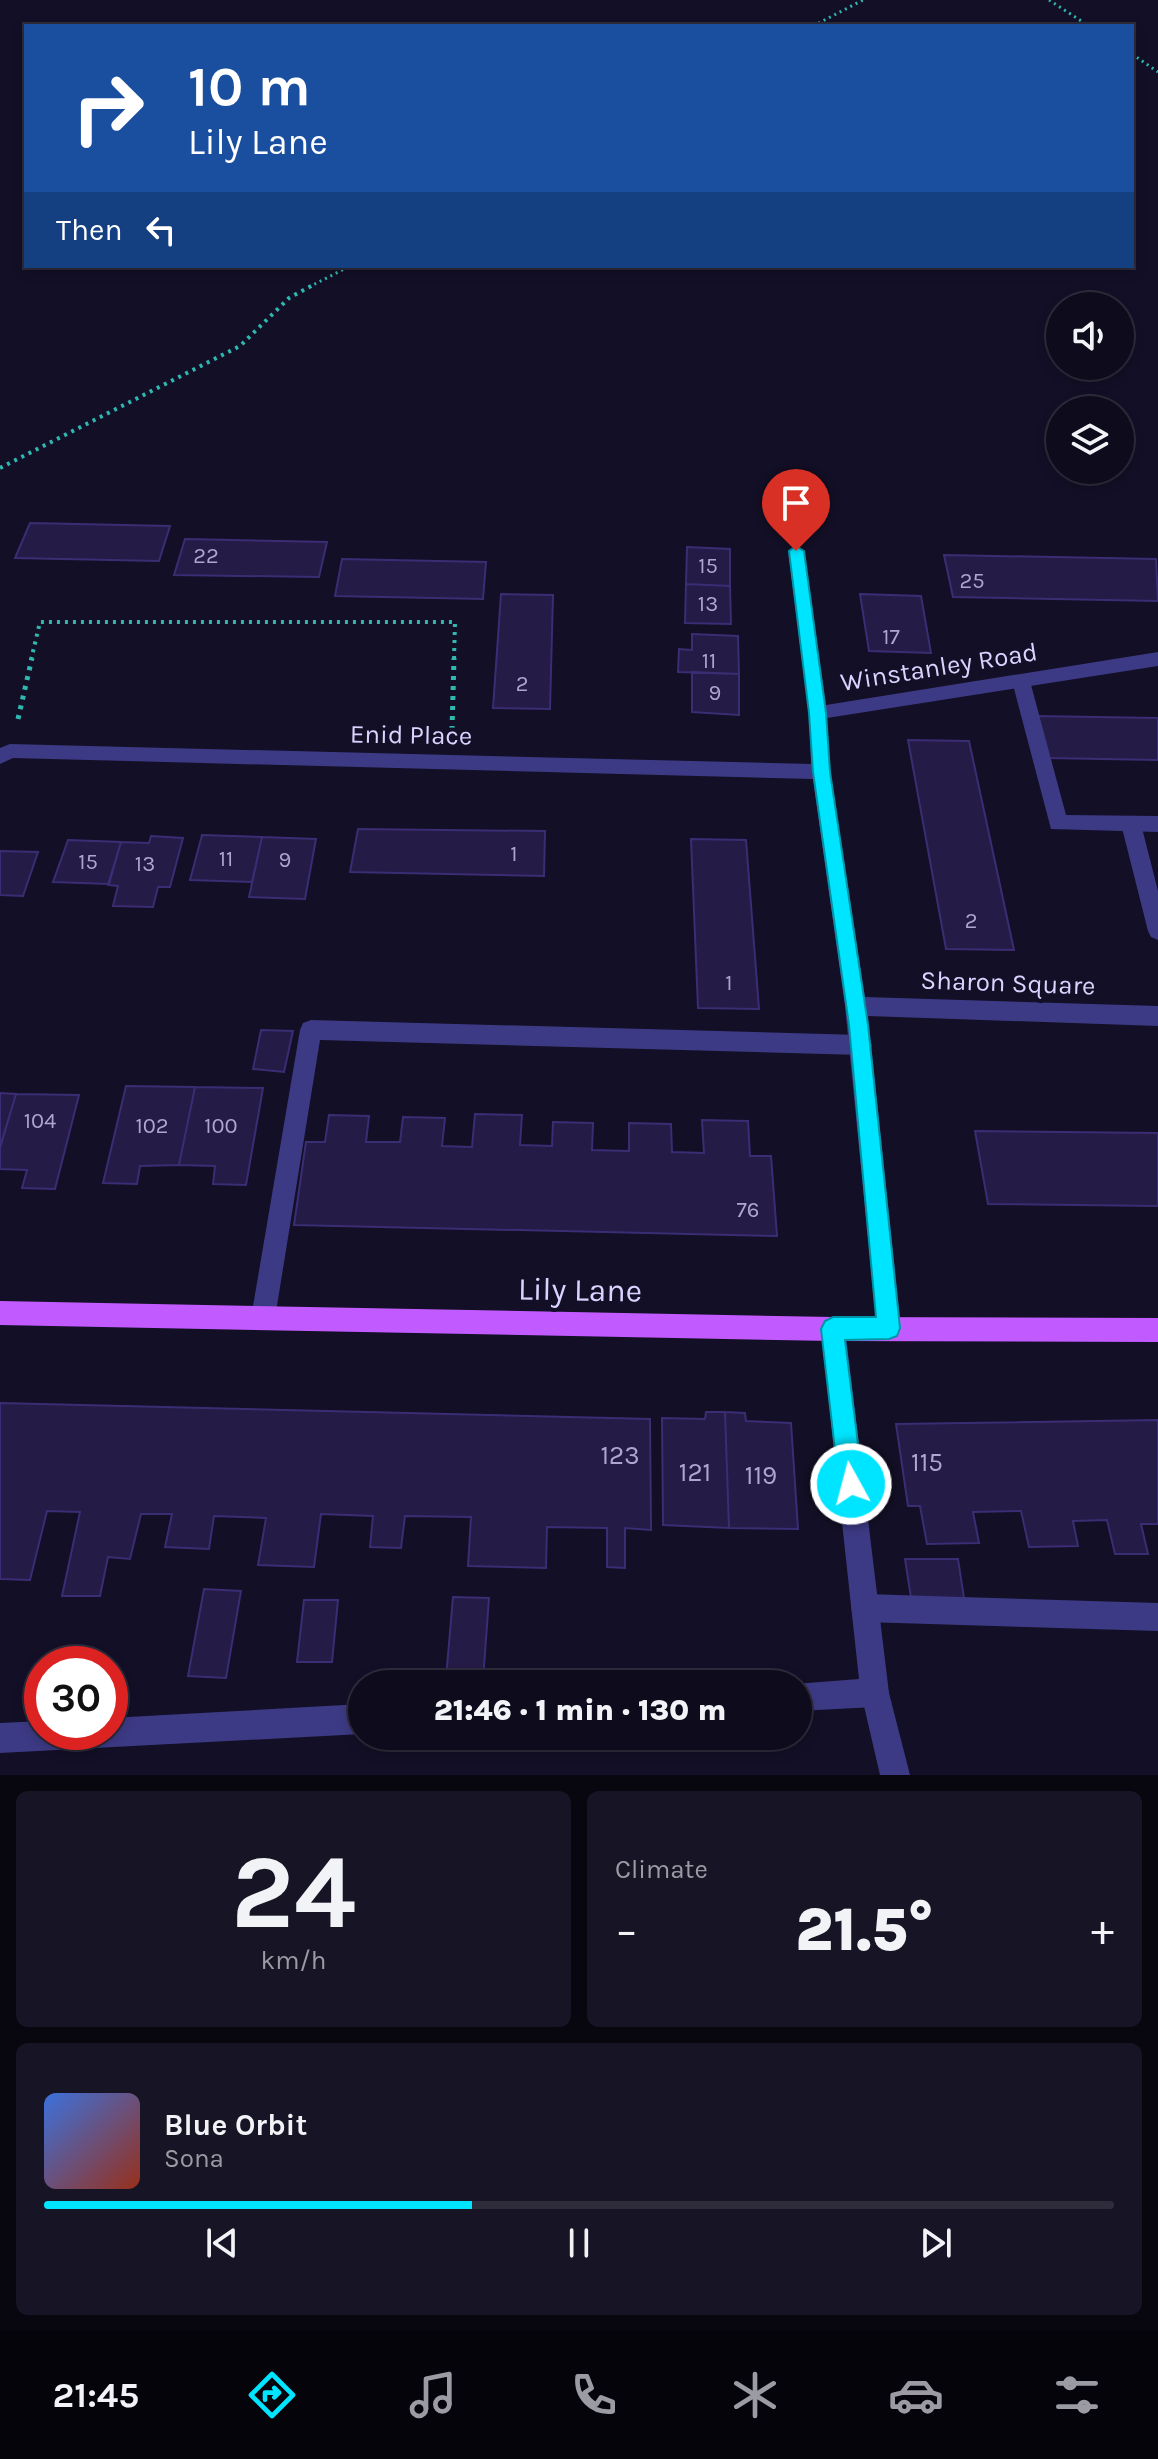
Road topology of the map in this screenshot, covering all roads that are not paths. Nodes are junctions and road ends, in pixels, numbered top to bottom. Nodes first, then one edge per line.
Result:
1 (796, 551) dead end
2 (1158, 659) edge
3 (1021, 681) junction
4 (818, 713) junction
5 (5, 754) edge
6 (821, 772) junction
7 (1131, 824) junction
8 (1158, 824) edge
9 (1158, 931) edge
10 (856, 1006) junction
11 (1158, 1016) edge
12 (861, 1045) junction
13 (0, 1313) edge
14 (263, 1318) junction
15 (889, 1328) junction
16 (833, 1329) junction
17 (1158, 1330) edge
18 (865, 1608) junction
19 (1158, 1617) edge
20 (875, 1693) junction
21 (812, 1696) edge
22 (348, 1720) edge
23 (0, 1738) edge
24 (895, 1775) edge

1 - 4 street
2 - 3 street, Winstanley Road
3 - 4 street, Winstanley Road
3 - 7 street
4 - 6 street, Winstanley Road
5 - 6 street, Enid Place
6 - 10 street, Winstanley Road
7 - 8 street
7 - 9 street
10 - 11 street, Sharon Square
10 - 12 street, Winstanley Road
12 - 14 street
12 - 15 street, Winstanley Road
13 - 14 main road, Lily Lane
14 - 16 main road, Lily Lane
15 - 16 main road, Lily Lane
15 - 17 main road, Lily Lane
16 - 18 street
18 - 19 street
18 - 20 street
20 - 21 street
20 - 24 street
22 - 23 street

